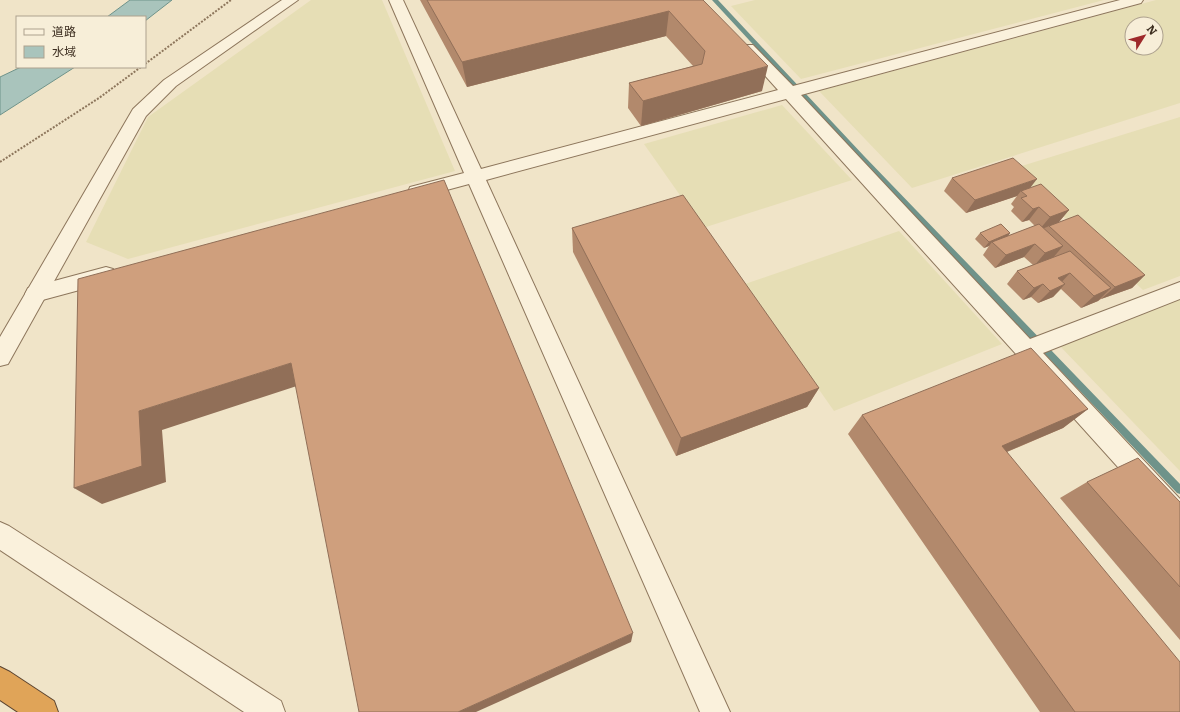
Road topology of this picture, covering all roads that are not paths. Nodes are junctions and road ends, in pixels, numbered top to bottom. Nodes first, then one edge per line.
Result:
1 (292, 0) edge
2 (396, 0) edge
3 (1136, 0) edge
4 (739, 38) edge
5 (791, 94) junction
6 (475, 177) junction
7 (398, 197) edge
8 (120, 271) edge
9 (1180, 290) edge
10 (35, 294) junction
11 (1025, 351) junction
12 (0, 357) edge
13 (1180, 518) edge
14 (0, 535) edge
15 (0, 682) edge
16 (44, 712) edge
17 (270, 712) edge
18 (714, 712) edge

1 - 10 street
2 - 6 street
3 - 5 street
4 - 5 street
5 - 6 street
5 - 11 street
6 - 7 street
6 - 18 street
8 - 10 street
9 - 11 street
10 - 12 street
11 - 13 street
14 - 17 street
15 - 16 highway

